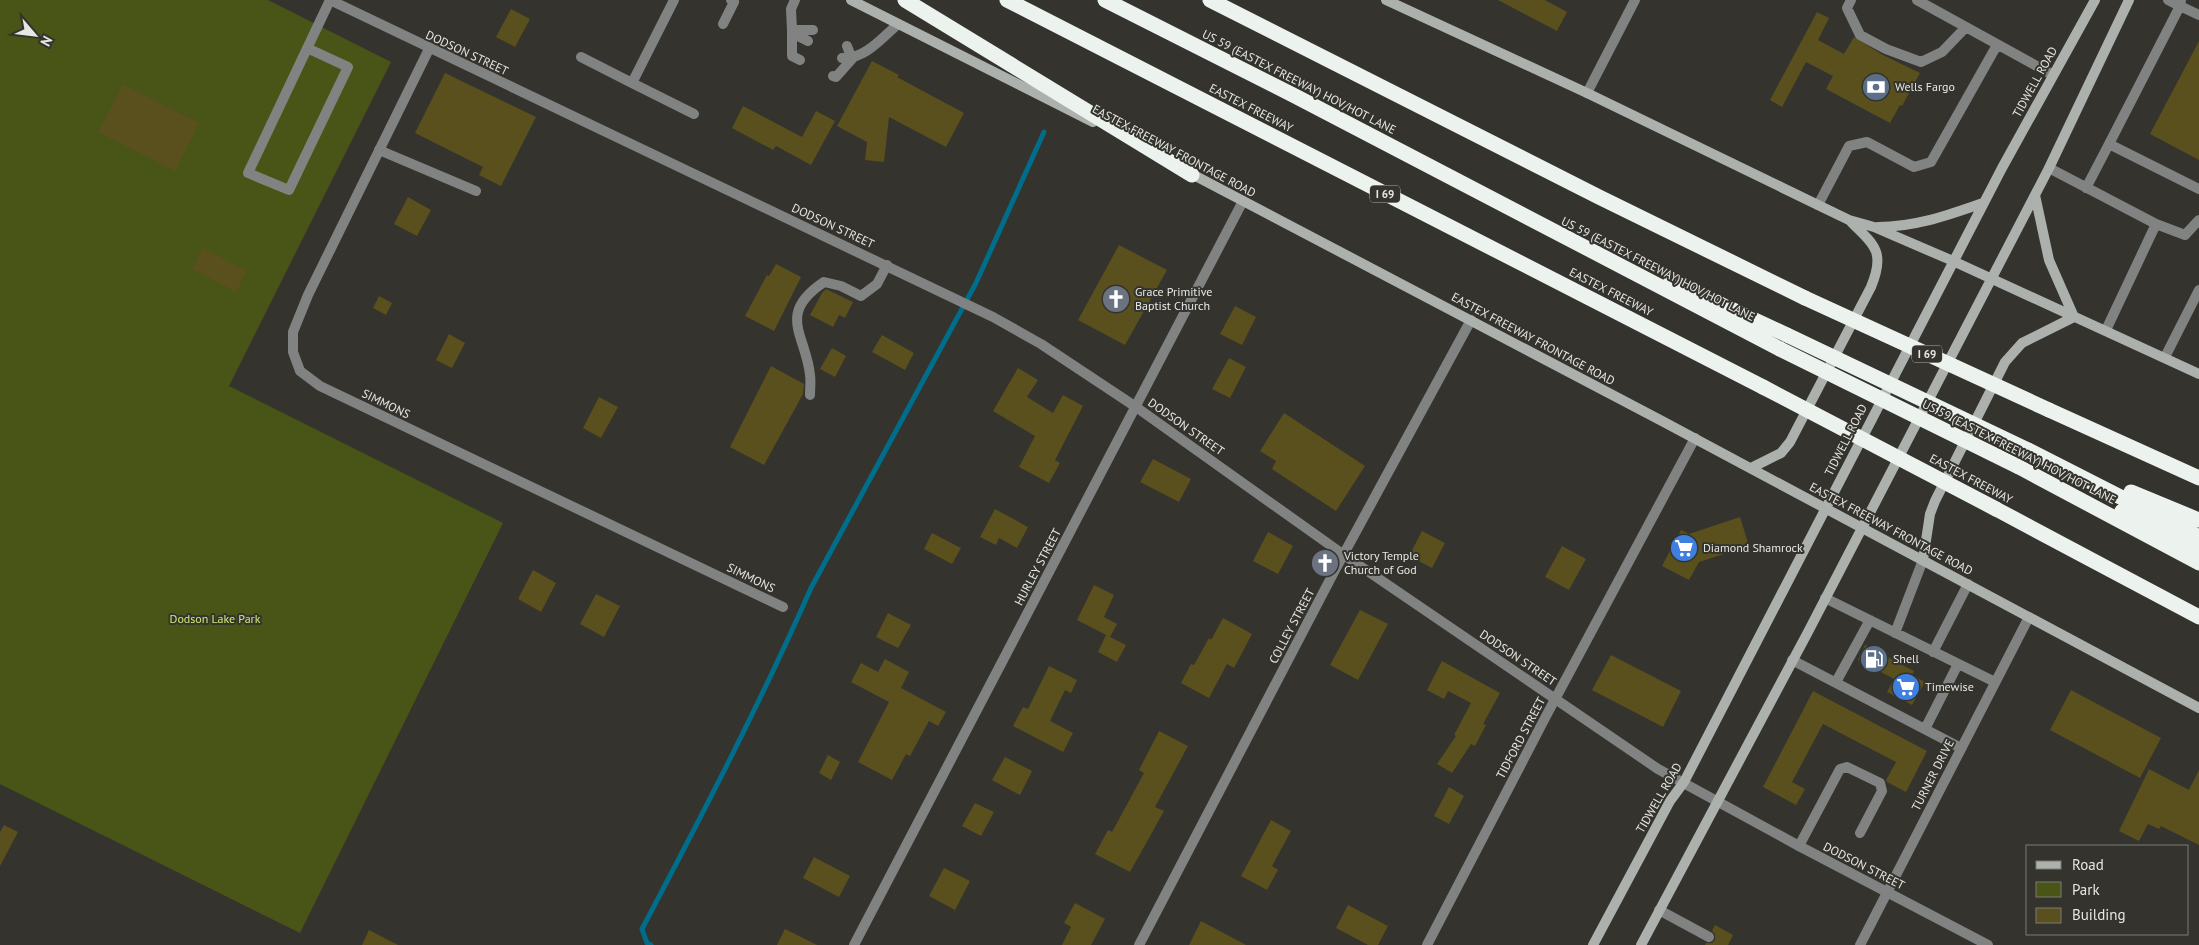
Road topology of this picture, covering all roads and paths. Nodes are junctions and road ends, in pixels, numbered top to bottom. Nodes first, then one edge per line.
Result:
1 (330, 0) edge
2 (674, 0) edge
3 (731, 0) edge
4 (795, 0) edge
5 (851, 0) edge
6 (905, 0) edge
7 (1007, 0) edge
8 (1104, 0) edge
9 (1210, 0) edge
10 (1386, 0) edge
11 (1635, 0) edge
12 (1851, 0) edge
13 (1917, 0) edge
14 (2095, 0) edge
15 (2129, 0) edge
16 (2168, 0) edge
17 (2180, 3) edge
18 (2199, 15) edge
19 (723, 24) dead end
20 (898, 24) junction
21 (1966, 28) junction
22 (792, 30) junction
23 (813, 30) dead end
24 (808, 41) dead end
25 (1997, 45) junction
26 (847, 46) dead end
27 (307, 48) junction
28 (429, 49) junction
29 (581, 57) dead end
30 (847, 58) junction
31 (800, 60) dead end
32 (2053, 75) junction
33 (833, 76) dead end
34 (632, 83) junction
35 (1587, 93) junction
36 (694, 114) dead end
37 (2109, 144) junction
38 (379, 150) junction
39 (2049, 168) junction
40 (1192, 175) junction
41 (2086, 188) junction
42 (2199, 189) edge
43 (476, 191) dead end
44 (2035, 195) junction
45 (1243, 201) junction
46 (1983, 203) junction
47 (1818, 205) junction
48 (1849, 220) junction
49 (2199, 220) edge
50 (2156, 224) junction
51 (1874, 228) junction
52 (1953, 261) junction
53 (887, 265) junction
54 (1992, 278) junction
55 (2199, 290) edge
56 (2074, 317) junction
57 (1471, 320) junction
58 (2106, 330) junction
59 (1784, 342) junction
60 (2165, 357) junction
61 (2199, 374) edge
62 (810, 395) dead end
63 (1136, 407) junction
64 (1695, 438) junction
65 (2028, 450) junction
66 (2019, 467) junction
67 (1751, 468) junction
68 (2199, 478) edge
69 (1825, 508) junction
70 (2199, 520) edge
71 (1862, 528) junction
72 (2199, 536) edge
73 (2199, 548) edge
74 (1344, 555) junction
75 (1922, 560) junction
76 (2199, 563) edge
77 (1968, 584) junction
78 (1825, 598) junction
79 (783, 608) dead end
80 (2029, 617) junction
81 (2199, 617) edge
82 (1870, 620) junction
83 (1895, 633) junction
84 (1933, 652) junction
85 (1792, 660) junction
86 (1958, 664) junction
87 (1836, 682) junction
88 (1995, 682) junction
89 (1556, 699) junction
90 (2199, 708) edge
91 (1924, 729) junction
92 (1961, 748) junction
93 (1684, 782) junction
94 (1717, 801) junction
95 (1860, 833) dead end
96 (1799, 846) junction
97 (1888, 892) junction
98 (1659, 910) junction
99 (1709, 937) dead end
100 (854, 945) edge
101 (1139, 945) edge
102 (1427, 945) edge
103 (1593, 945) edge
104 (1641, 945) edge
105 (1860, 945) edge
106 (1988, 945) edge

1 - 27 street
1 - 28 street, DODSON STREET
2 - 34 street
3 - 19 street
4 - 22 street
5 - 20 main road, EASTEX FREEWAY FRONTAGE ROAD
6 - 40 highway
7 - 81 highway, EASTEX FREEWAY / I 69, bridge
8 - 59 highway, US 59 (EASTEX FREEWAY) HOV/HOT LANE
9 - 68 highway, I 69, bridge
10 - 35 main road
11 - 35 street
12 - 21 street
13 - 21 street
14 - 32 main road, TIDWELL ROAD
15 - 39 main road
16 - 17 street
17 - 18 street
17 - 37 street
20 - 30 street
20 - 40 main road, EASTEX FREEWAY FRONTAGE ROAD
21 - 25 street
22 - 23 street
22 - 24 street
22 - 31 street
25 - 32 street
25 - 47 street
26 - 30 street
27 - 27 street
28 - 38 street, SIMMONS
28 - 53 street, DODSON STREET
29 - 34 street
30 - 33 street
32 - 46 main road, TIDWELL ROAD
34 - 36 street
35 - 47 main road
37 - 41 street
37 - 42 street
38 - 43 street
38 - 79 street, SIMMONS
39 - 41 street
39 - 44 main road
40 - 45 main road, EASTEX FREEWAY FRONTAGE ROAD
41 - 50 street
44 - 54 main road
44 - 56 main road
45 - 57 main road, EASTEX FREEWAY FRONTAGE ROAD
45 - 63 street, HURLEY STREET
46 - 51 main road
46 - 52 main road, TIDWELL ROAD
47 - 48 main road
48 - 51 main road
48 - 67 main road
49 - 50 street
50 - 58 street
51 - 52 main road
52 - 54 main road
52 - 69 main road, TIDWELL ROAD
53 - 62 street
53 - 63 street, DODSON STREET
54 - 56 main road
54 - 71 main road
55 - 60 street
56 - 58 main road
56 - 75 main road
57 - 64 main road, EASTEX FREEWAY FRONTAGE ROAD
57 - 74 street, COLLEY STREET
58 - 60 main road
59 - 65 highway, bridge
59 - 66 highway, US 59 (EASTEX FREEWAY) HOV/HOT LANE, bridge
60 - 61 main road
63 - 74 street, DODSON STREET
63 - 100 street, HURLEY STREET
64 - 67 main road, EASTEX FREEWAY FRONTAGE ROAD
64 - 89 street, TIDFORD STREET
65 - 70 highway
65 - 72 highway
66 - 73 highway
66 - 76 highway, US 59 (EASTEX FREEWAY) HOV/HOT LANE
67 - 69 main road, EASTEX FREEWAY FRONTAGE ROAD
69 - 71 main road, EASTEX FREEWAY FRONTAGE ROAD
69 - 93 main road, TIDWELL ROAD
71 - 75 main road, EASTEX FREEWAY FRONTAGE ROAD
71 - 78 main road
74 - 89 street, DODSON STREET
74 - 101 street, COLLEY STREET
75 - 77 main road, EASTEX FREEWAY FRONTAGE ROAD
75 - 83 street
77 - 80 main road, EASTEX FREEWAY FRONTAGE ROAD
77 - 84 street
78 - 82 street
78 - 85 main road
80 - 88 street, TURNER DRIVE
80 - 90 main road, EASTEX FREEWAY FRONTAGE ROAD
82 - 83 street
82 - 87 street
83 - 84 street
84 - 86 street
85 - 87 street
85 - 94 main road
86 - 88 street
86 - 91 street
87 - 91 street
88 - 92 street, TURNER DRIVE
89 - 93 street, DODSON STREET
89 - 102 street, TIDFORD STREET
91 - 92 street
92 - 97 street, TURNER DRIVE
93 - 94 street, DODSON STREET
93 - 103 main road, TIDWELL ROAD
94 - 96 street, DODSON STREET
94 - 98 main road
95 - 96 street
96 - 97 street, DODSON STREET
97 - 105 street, TURNER DRIVE
97 - 106 street, DODSON STREET
98 - 99 street
98 - 104 main road

